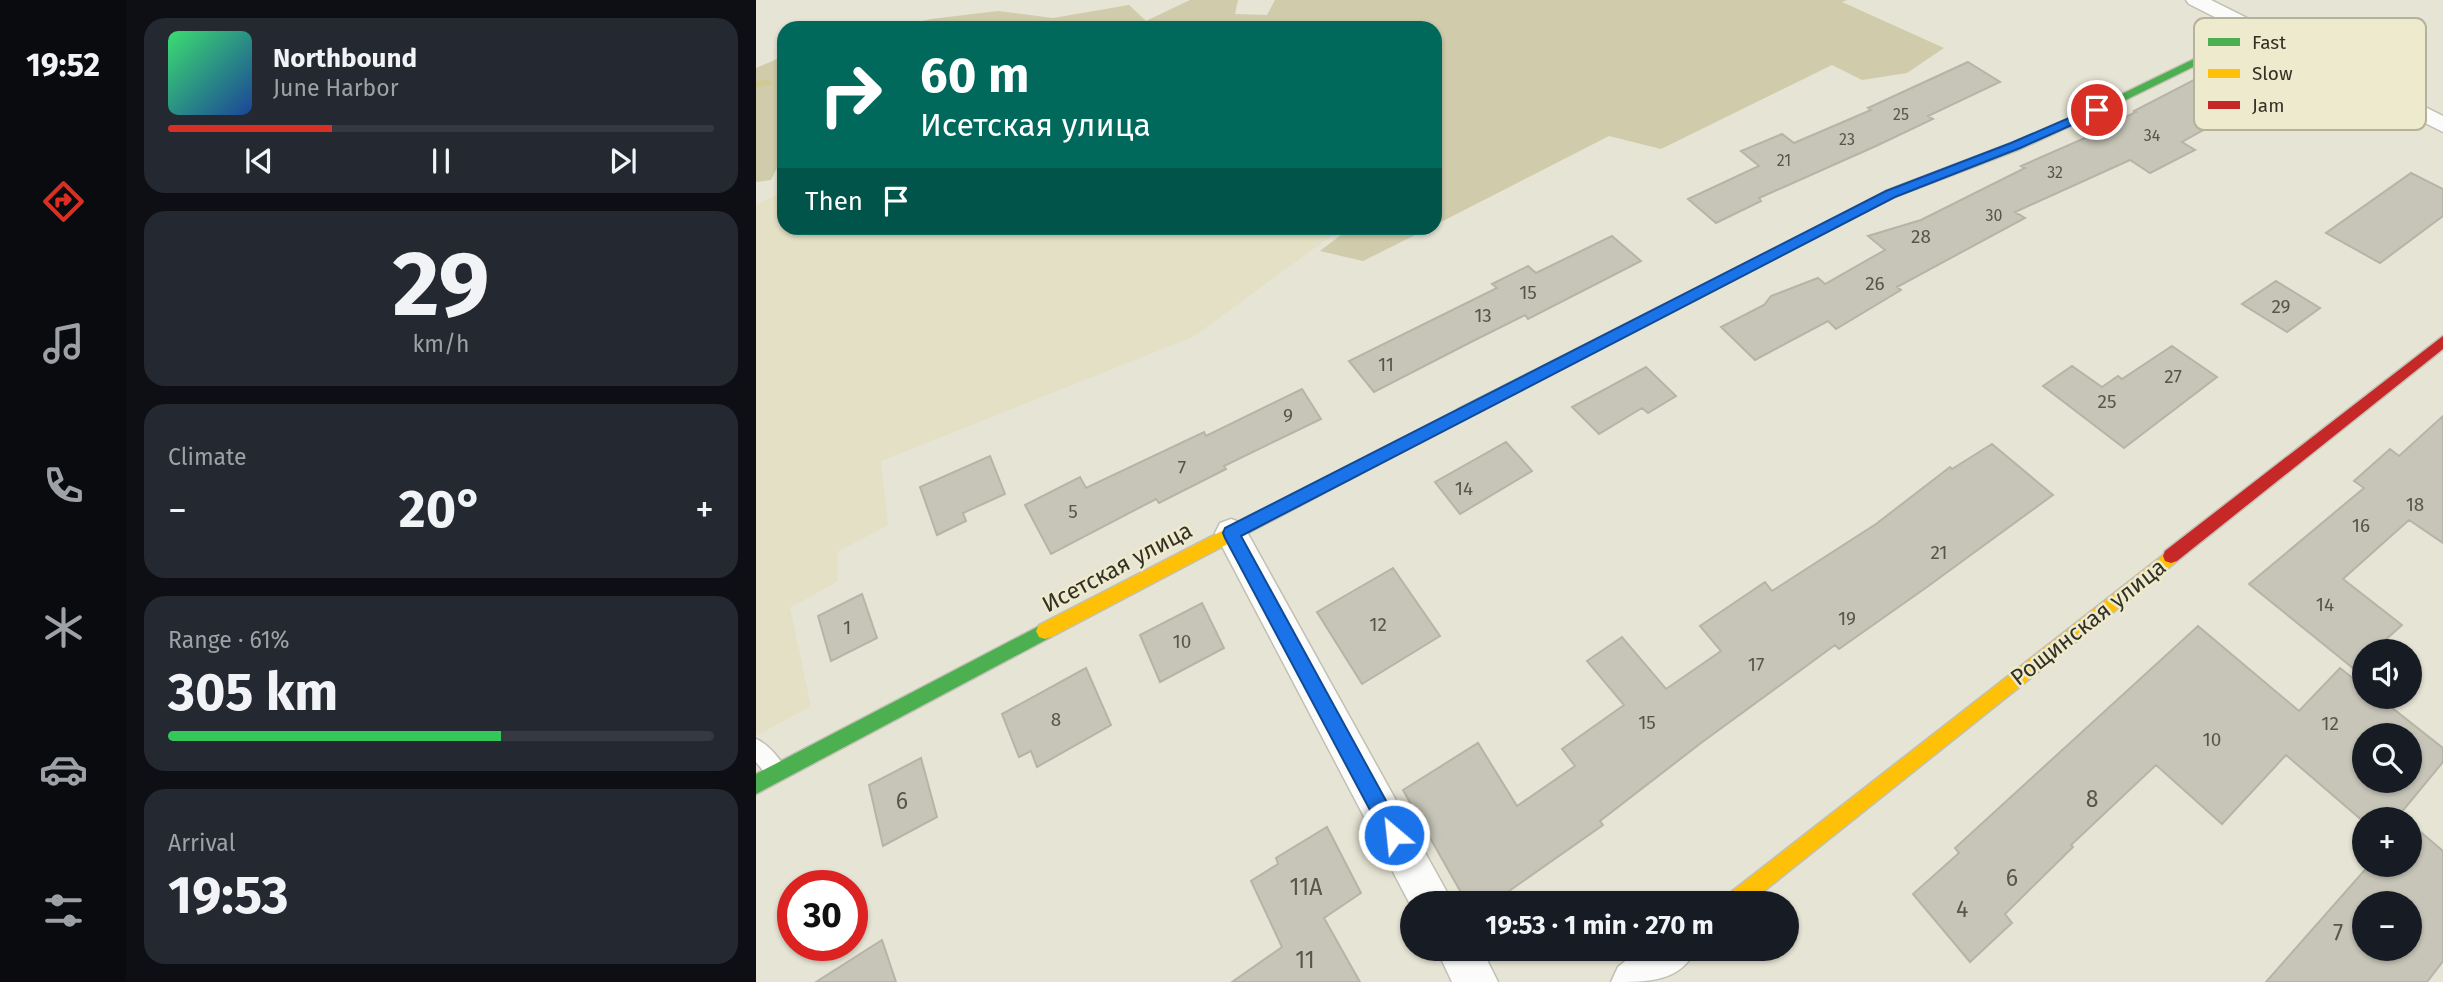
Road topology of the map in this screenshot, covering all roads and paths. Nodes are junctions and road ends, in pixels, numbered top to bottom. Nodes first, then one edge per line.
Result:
1 (2196, 0) edge
2 (2232, 18) edge
3 (2194, 62) edge
4 (2426, 116) edge
5 (2443, 125) edge
6 (2443, 341) edge
7 (1231, 533) junction
8 (756, 748) edge
9 (777, 772) junction
10 (756, 784) edge
11 (1425, 891) edge
12 (1748, 891) edge
13 (1464, 961) edge
14 (1660, 961) edge
15 (1476, 982) edge
16 (1633, 982) edge

1 - 2 street
3 - 7 street, Исетская улица
4 - 5 street
6 - 12 street, Рощинская улица
7 - 9 street, Исетская улица
7 - 11 street
8 - 9 lane
9 - 10 street, Исетская улица
13 - 15 street
14 - 16 street

